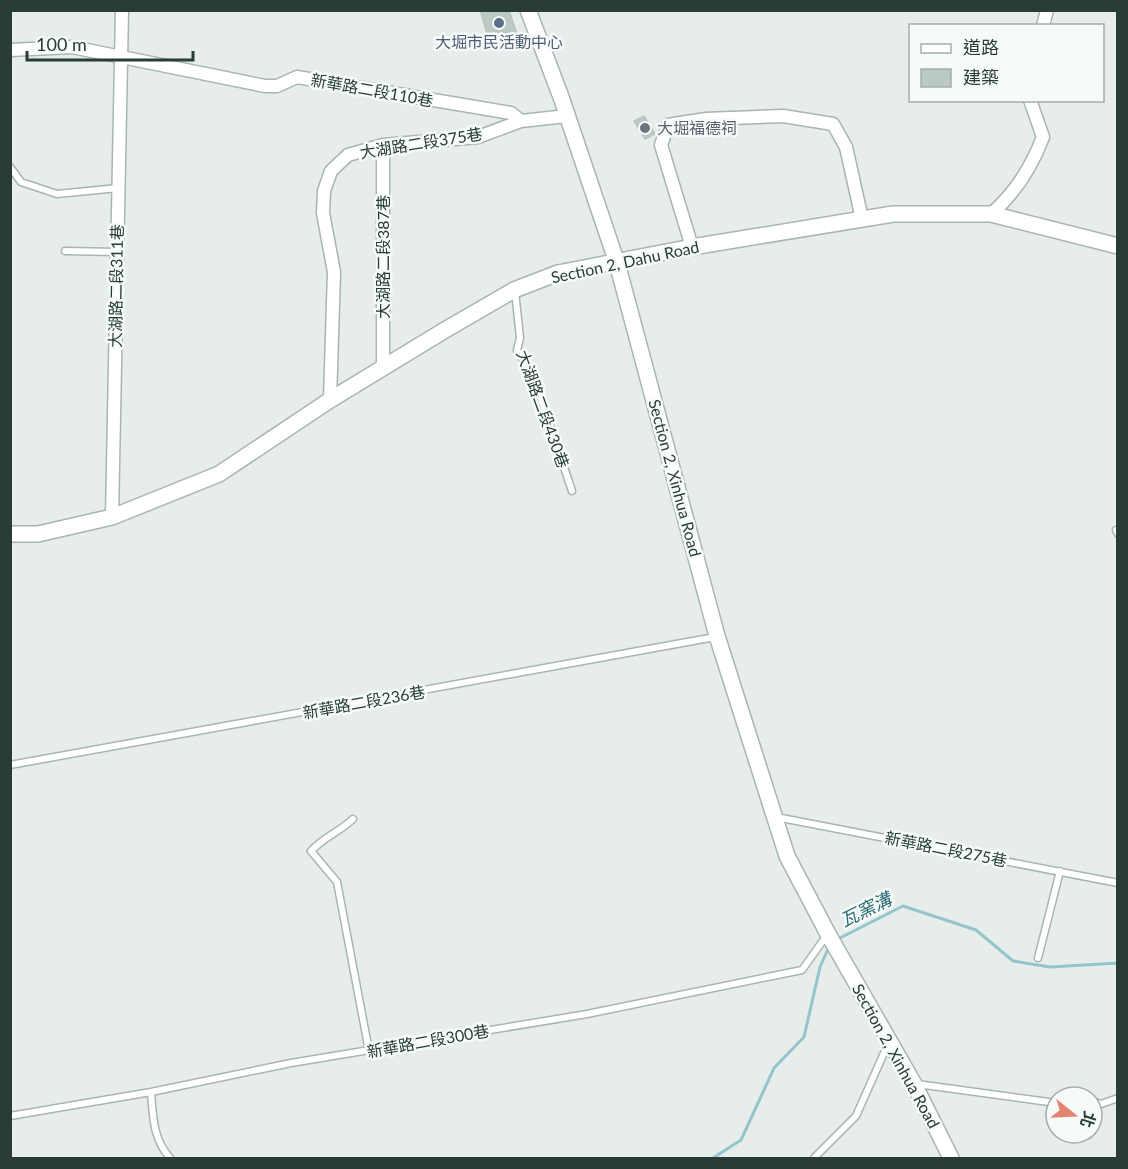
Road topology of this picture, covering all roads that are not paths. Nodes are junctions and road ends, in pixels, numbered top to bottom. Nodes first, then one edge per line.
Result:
1 (122, 10) edge
2 (528, 10) edge
3 (10, 50) edge
4 (121, 56) junction
5 (1031, 102) edge
6 (567, 116) junction
7 (521, 120) junction
8 (383, 146) junction
9 (10, 167) edge
10 (118, 188) junction
11 (991, 214) junction
12 (862, 219) junction
13 (1118, 246) edge
14 (692, 247) junction
15 (65, 251) dead end
16 (117, 252) junction
17 (616, 263) junction
18 (514, 290) junction
19 (383, 369) junction
20 (330, 400) junction
21 (572, 491) dead end
22 (112, 517) junction
23 (10, 534) edge
24 (717, 636) junction
25 (10, 765) edge
26 (773, 817) junction
27 (353, 819) dead end
28 (1060, 871) junction
29 (1118, 883) edge
30 (830, 937) junction
31 (1038, 958) dead end
32 (890, 1041) junction
33 (369, 1051) junction
34 (914, 1084) junction
35 (151, 1092) junction
36 (1044, 1101) edge
37 (10, 1116) edge
38 (170, 1158) edge
39 (814, 1158) edge
40 (951, 1158) edge

1 - 4 street, 大湖路二段311巷
2 - 6 street, Section 2, Xinhua Road
3 - 4 street, 新華路二段110巷
4 - 7 street, 新華路二段110巷
4 - 10 street, 大湖路二段311巷
5 - 11 street
6 - 7 street, 大湖路二段375巷
6 - 17 street, Section 2, Xinhua Road
7 - 8 street, 大湖路二段375巷
8 - 19 street, 大湖路二段387巷
8 - 20 street, 大湖路二段375巷
9 - 10 lane
10 - 16 street, 大湖路二段311巷
11 - 12 street, Section 2, Dahu Road
11 - 13 street, Section 2, Dahu Road
12 - 14 street, Section 2, Dahu Road
12 - 14 street
14 - 17 street, Section 2, Dahu Road
15 - 16 lane
16 - 22 street, 大湖路二段311巷
17 - 18 street, Section 2, Dahu Road
17 - 24 street, Section 2, Xinhua Road
18 - 19 street, Section 2, Dahu Road
18 - 21 lane, 大湖路二段430巷
19 - 20 street, Section 2, Dahu Road
20 - 22 street, Section 2, Dahu Road
22 - 23 street, Section 2, Dahu Road
24 - 25 lane, 新華路二段236巷
24 - 26 street, Section 2, Xinhua Road
26 - 28 lane, 新華路二段275巷
26 - 30 street, Section 2, Xinhua Road
27 - 33 lane
28 - 29 lane, 新華路二段275巷
28 - 31 lane
30 - 32 street, Section 2, Xinhua Road
30 - 33 lane, 新華路二段300巷
32 - 34 street, Section 2, Xinhua Road
32 - 39 lane
33 - 35 lane, 新華路二段300巷
34 - 36 lane
34 - 40 street, Section 2, Xinhua Road
35 - 37 lane, 新華路二段300巷
35 - 38 lane

